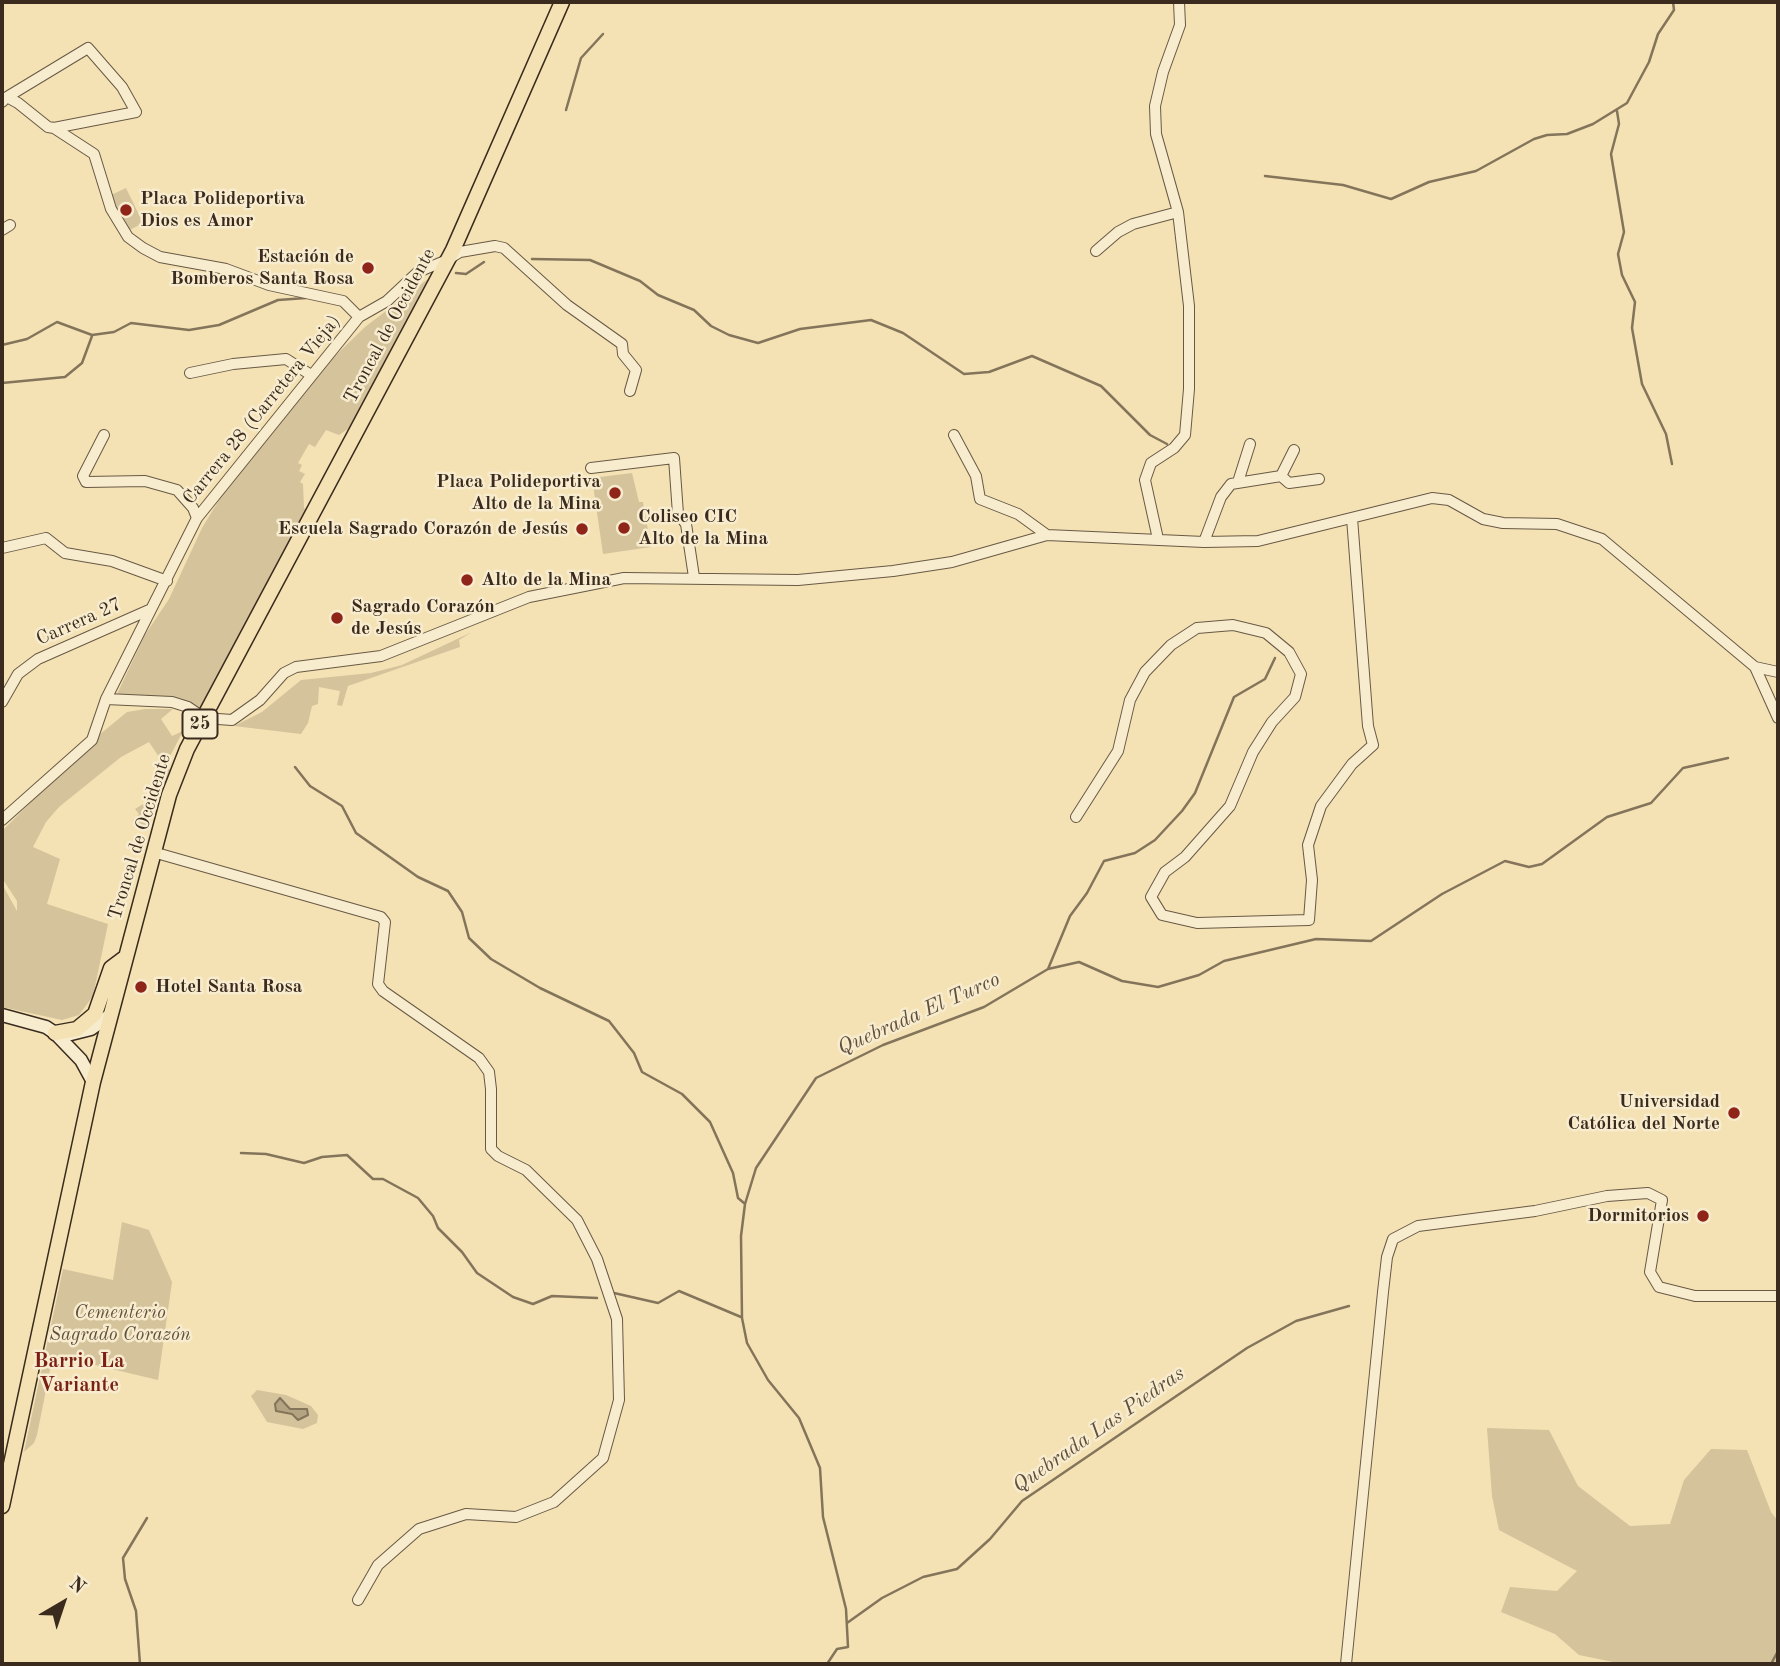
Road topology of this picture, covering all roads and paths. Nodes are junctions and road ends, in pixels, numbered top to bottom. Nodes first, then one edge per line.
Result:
1 (562, 2) edge
2 (1179, 2) edge
3 (4, 100) edge
4 (54, 128) junction
5 (1178, 212) junction
6 (1096, 251) dead end
7 (447, 260) junction
8 (359, 317) junction
9 (190, 373) dead end
10 (311, 375) junction
11 (631, 391) dead end
12 (104, 435) dead end
13 (954, 435) dead end
14 (1250, 444) dead end
15 (1294, 450) dead end
16 (591, 468) dead end
17 (1281, 476) junction
18 (1319, 479) dead end
19 (1238, 482) junction
20 (197, 518) junction
21 (1352, 518) junction
22 (1047, 536) junction
23 (1158, 539) junction
24 (1204, 542) junction
25 (2, 548) edge
26 (694, 577) junction
27 (167, 581) junction
28 (149, 610) junction
29 (1755, 667) junction
30 (1778, 671) edge
31 (2, 676) edge
32 (9, 685) junction
33 (106, 699) junction
34 (2, 702) edge
35 (204, 718) junction
36 (1778, 718) edge
37 (1076, 817) dead end
38 (2, 820) edge
39 (153, 852) junction
40 (123, 959) junction
41 (110, 1014) junction
42 (2, 1015) edge
43 (2, 1023) edge
44 (55, 1033) junction
45 (93, 1082) junction
46 (1778, 1296) edge
47 (2, 1506) edge
48 (358, 1600) dead end
49 (1346, 1664) edge

1 - 7 main road, Troncal de Occidente / 25
2 - 5 street
3 - 4 street
3 - 4 street
4 - 8 street
5 - 6 street
5 - 23 street
7 - 8 street, Carrera 28 (Carretera Vieja)
7 - 11 street, Carrera 28 (Carretera Vieja)
7 - 35 main road, Troncal de Occidente / 25
8 - 10 street, Carrera 28 (Carretera Vieja)
9 - 10 street
10 - 20 street, Carrera 28 (Carretera Vieja)
12 - 20 street
13 - 22 street
14 - 19 street
15 - 17 street
16 - 26 street
17 - 18 street
17 - 19 street
19 - 24 street
20 - 27 street, Carrera 28 (Carretera Vieja)
21 - 24 street
21 - 29 street
21 - 37 street
22 - 23 street
22 - 26 street
23 - 24 street
25 - 27 street
26 - 35 street
27 - 28 street, Carrera 28 (Carretera Vieja)
28 - 32 street, Carrera 27
28 - 33 street, Carrera 28 (Carretera Vieja)
29 - 30 street
29 - 36 street
31 - 32 street
32 - 34 street, Carrera 27
33 - 35 street
33 - 38 street, Carrera 28 (Carretera Vieja)
35 - 39 main road, Troncal de Occidente / 25
39 - 40 main road, Troncal de Occidente / 25
39 - 48 street
40 - 41 main road, Troncal de Occidente / 25
40 - 44 main road
41 - 44 main road
41 - 45 main road, Troncal de Occidente / 25
42 - 44 main road
43 - 44 main road
44 - 45 main road
45 - 47 main road, Troncal de Occidente / 25
46 - 49 street

